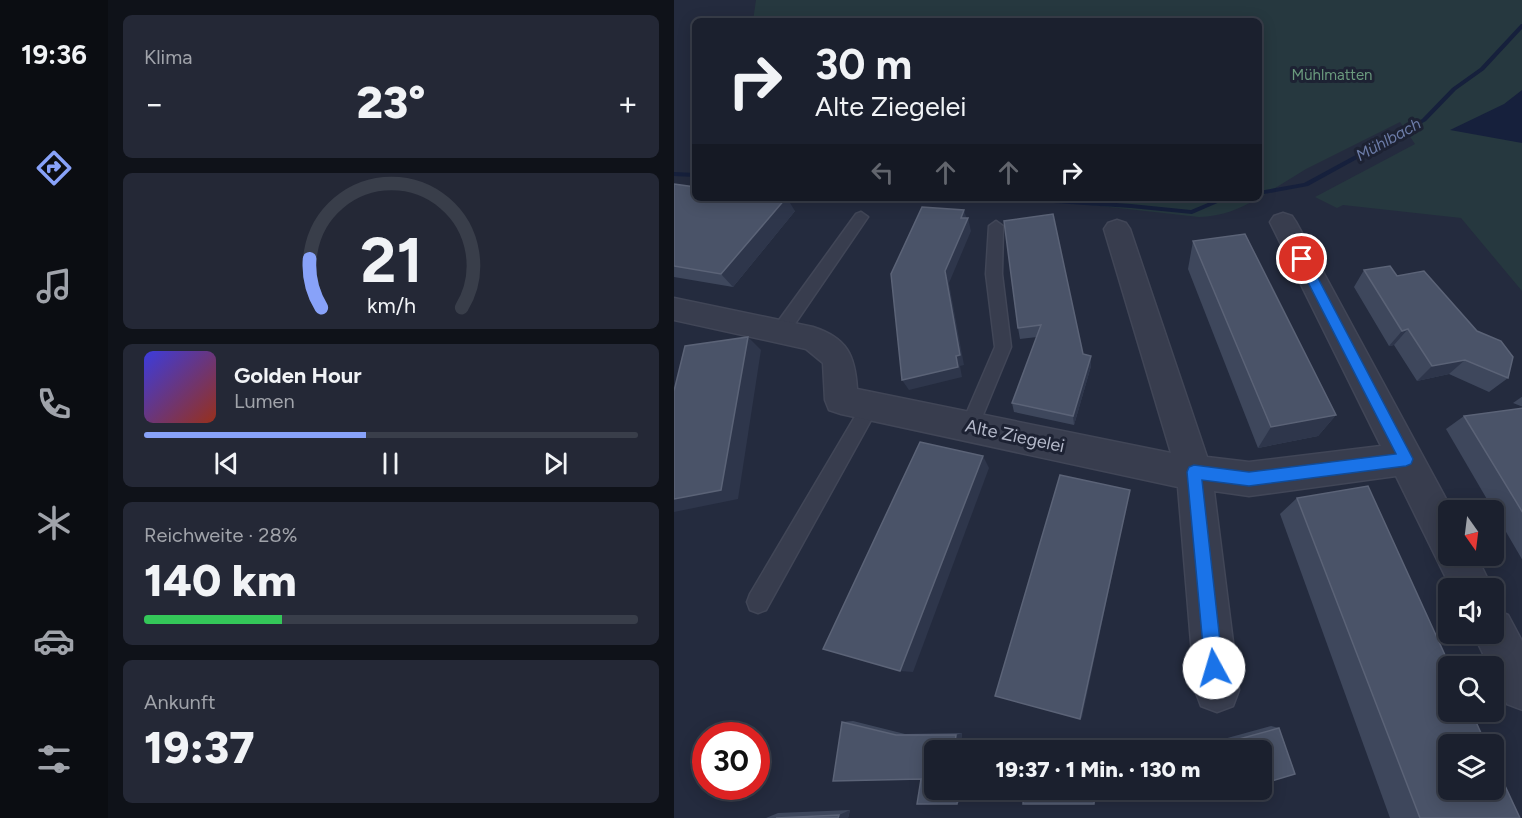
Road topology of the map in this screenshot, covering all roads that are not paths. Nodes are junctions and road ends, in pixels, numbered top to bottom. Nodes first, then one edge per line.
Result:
1 (862, 217) dead end
2 (1283, 222) dead end
3 (996, 226) dead end
4 (1117, 229) dead end
5 (674, 309) edge
6 (780, 332) junction
7 (869, 408) junction
8 (970, 426) junction
9 (1406, 459) junction
10 (1194, 472) junction
11 (1438, 522) edge
12 (758, 602) dead end
13 (1500, 644) edge
14 (1523, 688) edge
15 (1217, 690) dead end

1 - 6 lane
2 - 9 street
3 - 8 lane
4 - 10 street
5 - 6 street, Alte Ziegelei
6 - 7 street, Alte Ziegelei
7 - 8 street, Alte Ziegelei
7 - 12 lane
8 - 10 street, Alte Ziegelei
9 - 10 street, Alte Ziegelei
9 - 11 street
10 - 15 street
13 - 14 street

